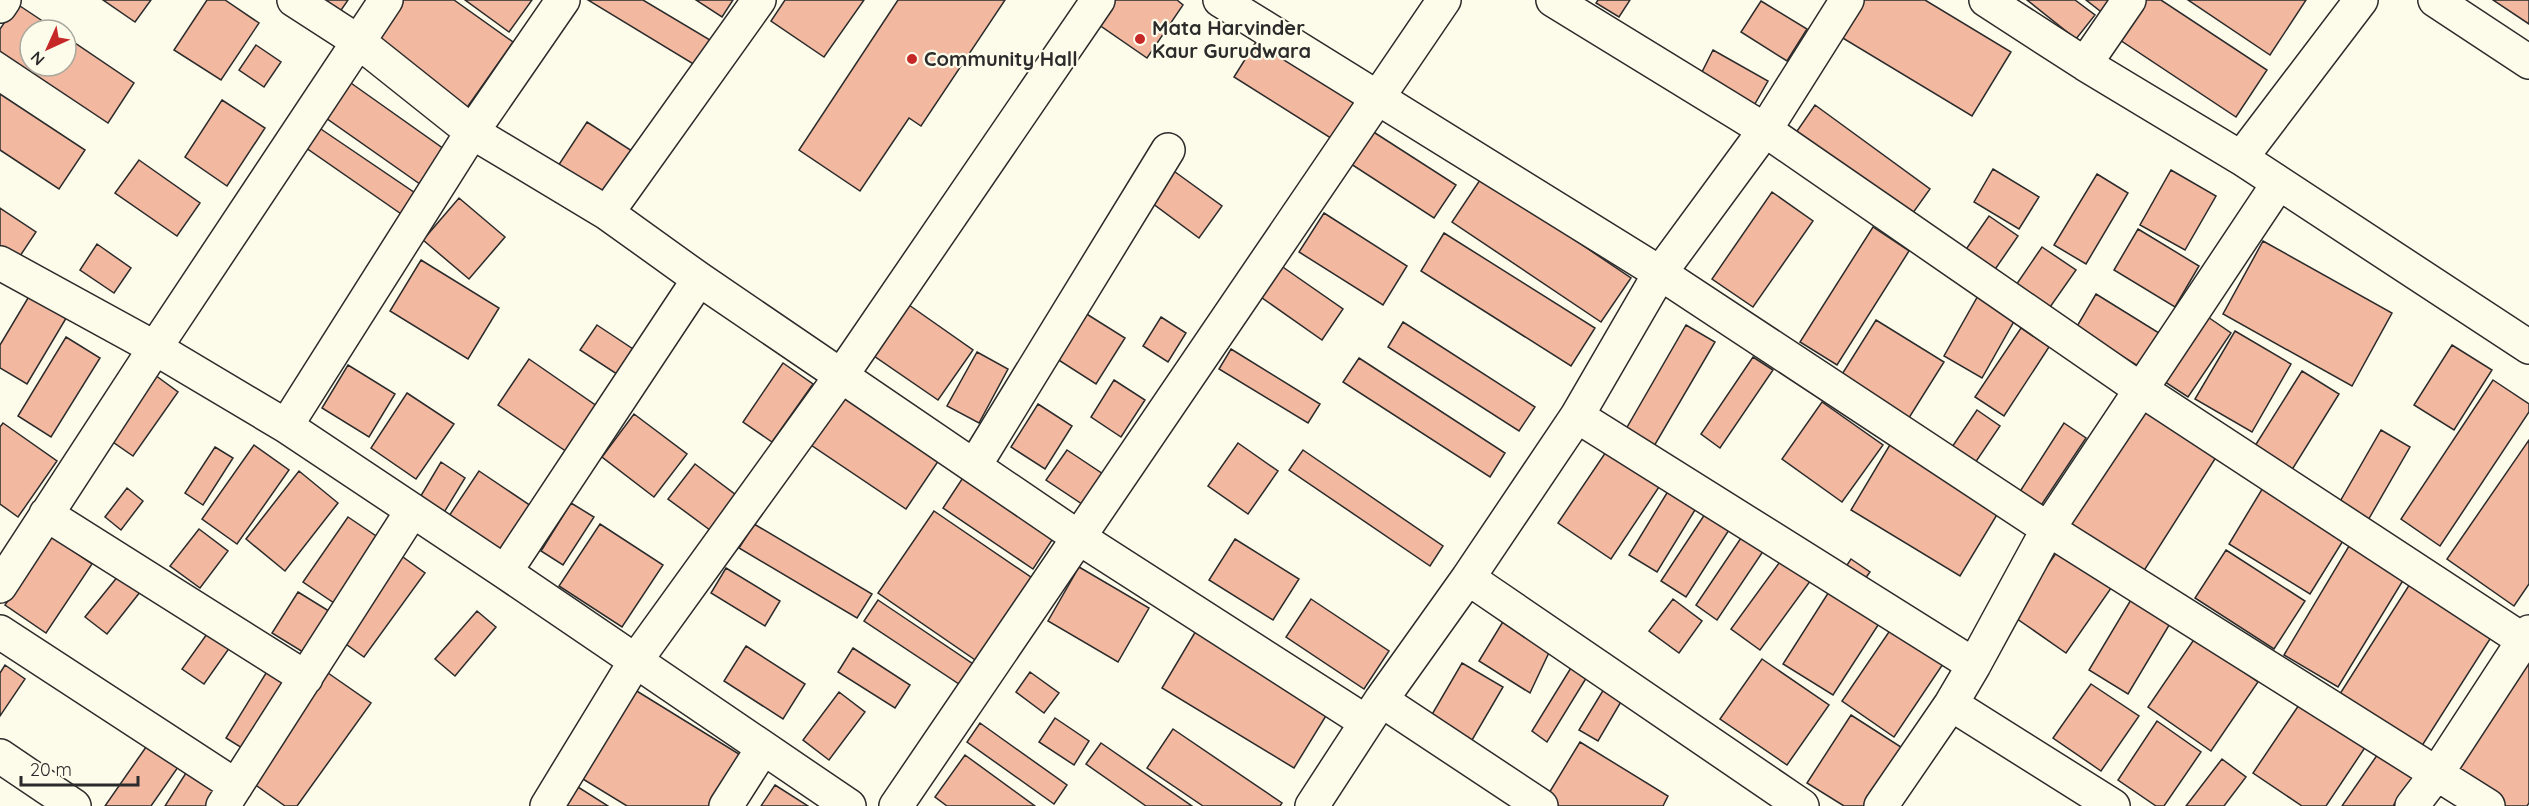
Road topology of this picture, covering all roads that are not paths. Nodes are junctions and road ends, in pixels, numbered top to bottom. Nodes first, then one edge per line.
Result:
1 (4, 0) edge
2 (294, 0) edge
3 (386, 0) edge
4 (563, 0) edge
5 (759, 0) edge
6 (1098, 0) edge
7 (1220, 0) edge
8 (1444, 0) edge
9 (1553, 0) edge
10 (1847, 0) edge
11 (1986, 0) edge
12 (2128, 0) edge
13 (2361, 0) edge
14 (2435, 0) edge
15 (0, 6) edge
16 (359, 42) junction
17 (2529, 62) edge
18 (2085, 64) junction
19 (1377, 97) junction
20 (1765, 130) junction
21 (472, 132) junction
22 (1168, 150) dead end
23 (2241, 158) junction
24 (2278, 184) junction
25 (607, 213) junction
26 (0, 263) edge
27 (1660, 273) junction
28 (699, 279) junction
29 (2529, 346) edge
30 (155, 348) junction
31 (841, 376) junction
32 (2140, 389) junction
33 (1577, 416) junction
34 (286, 426) junction
35 (975, 465) junction
36 (412, 511) junction
37 (46, 514) junction
38 (2048, 529) junction
39 (1078, 537) junction
40 (11, 543) edge
41 (506, 572) junction
42 (1468, 578) junction
43 (0, 586) edge
44 (0, 632) edge
45 (2527, 639) edge
46 (636, 660) junction
47 (1974, 665) junction
48 (306, 678) junction
49 (1951, 704) junction
50 (1374, 711) junction
51 (763, 747) junction
52 (0, 756) edge
53 (2437, 773) junction
54 (229, 796) edge
55 (74, 806) edge
56 (547, 806) edge
57 (726, 806) edge
58 (849, 806) edge
59 (896, 806) edge
60 (1312, 806) edge
61 (1541, 806) edge
62 (1803, 806) edge
63 (1881, 806) edge
64 (2113, 806) edge
65 (2412, 806) edge
66 (2488, 806) edge

1 - 15 street
2 - 16 street
3 - 16 street
4 - 21 street
5 - 25 street
6 - 31 street
7 - 19 street
8 - 19 street
9 - 20 street
10 - 20 street
11 - 18 street
12 - 18 street
13 - 23 street
14 - 17 street
16 - 21 street
16 - 30 street
18 - 23 street
19 - 27 street
19 - 39 street
20 - 27 street
20 - 32 street
21 - 25 street
21 - 34 street
22 - 35 street
23 - 24 street
24 - 29 street
24 - 32 street
25 - 28 street
26 - 30 street
27 - 33 street
27 - 38 street
28 - 31 street
28 - 41 street
30 - 34 street
30 - 37 street
31 - 35 street
31 - 46 street
32 - 38 street
32 - 45 street
33 - 42 street
33 - 47 street
34 - 36 street
35 - 39 street
36 - 41 street
36 - 48 street
37 - 40 street
37 - 48 street
38 - 47 street
38 - 53 street
39 - 50 street
39 - 59 street
40 - 43 street
41 - 46 street
42 - 50 street
42 - 62 street
44 - 54 street
45 - 53 street
46 - 51 street
46 - 56 street
47 - 49 street
48 - 54 street
49 - 63 street
49 - 64 street
50 - 60 street
50 - 61 street
51 - 57 street
51 - 58 street
52 - 55 street
53 - 65 street
53 - 66 street

